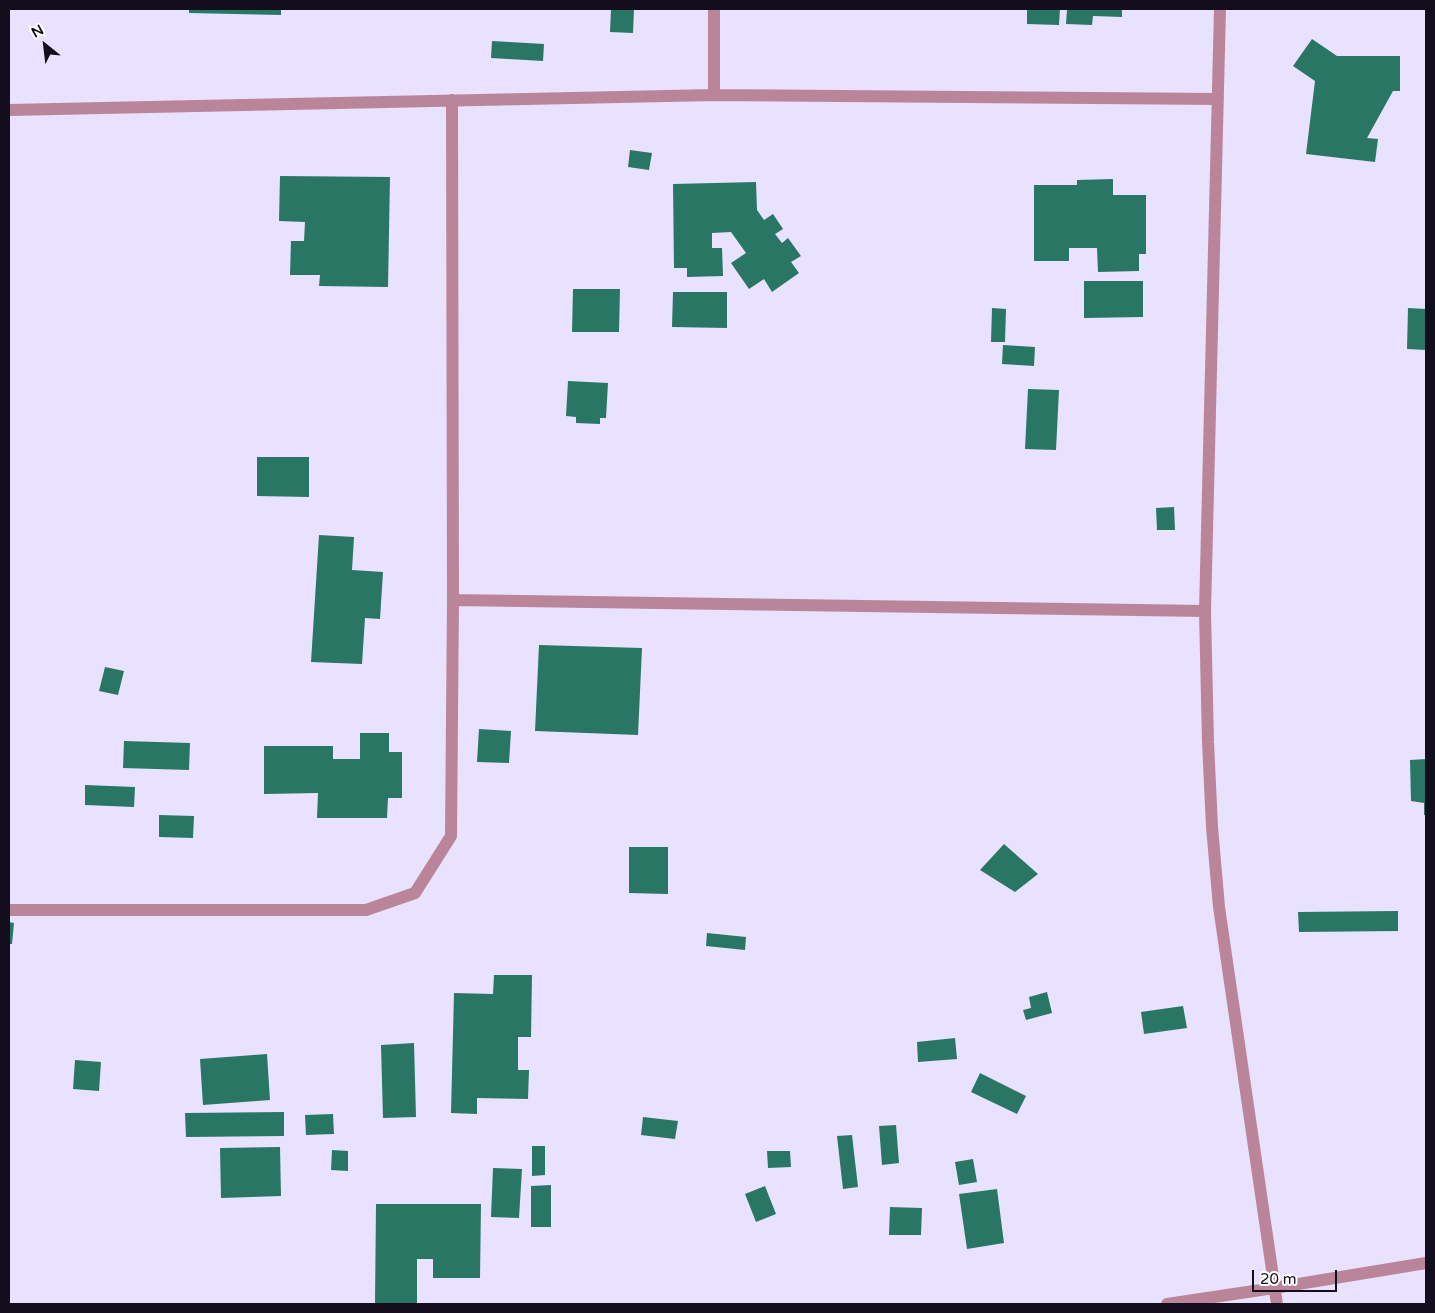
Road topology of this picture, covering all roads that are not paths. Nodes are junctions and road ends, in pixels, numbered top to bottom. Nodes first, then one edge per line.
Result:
1 (714, 9) edge
2 (1220, 9) edge
3 (714, 95) junction
4 (1218, 99) junction
5 (452, 100) junction
6 (9, 110) edge
7 (453, 600) junction
8 (1206, 611) junction
9 (9, 910) edge
10 (1426, 1263) edge
11 (1274, 1288) junction
12 (1168, 1304) edge
13 (1277, 1304) edge

1 - 3 street
2 - 4 street
3 - 4 street
3 - 5 street
4 - 8 street
5 - 6 street
5 - 7 street
7 - 8 street
7 - 9 street
8 - 11 street
10 - 11 street
11 - 12 street
11 - 13 street

